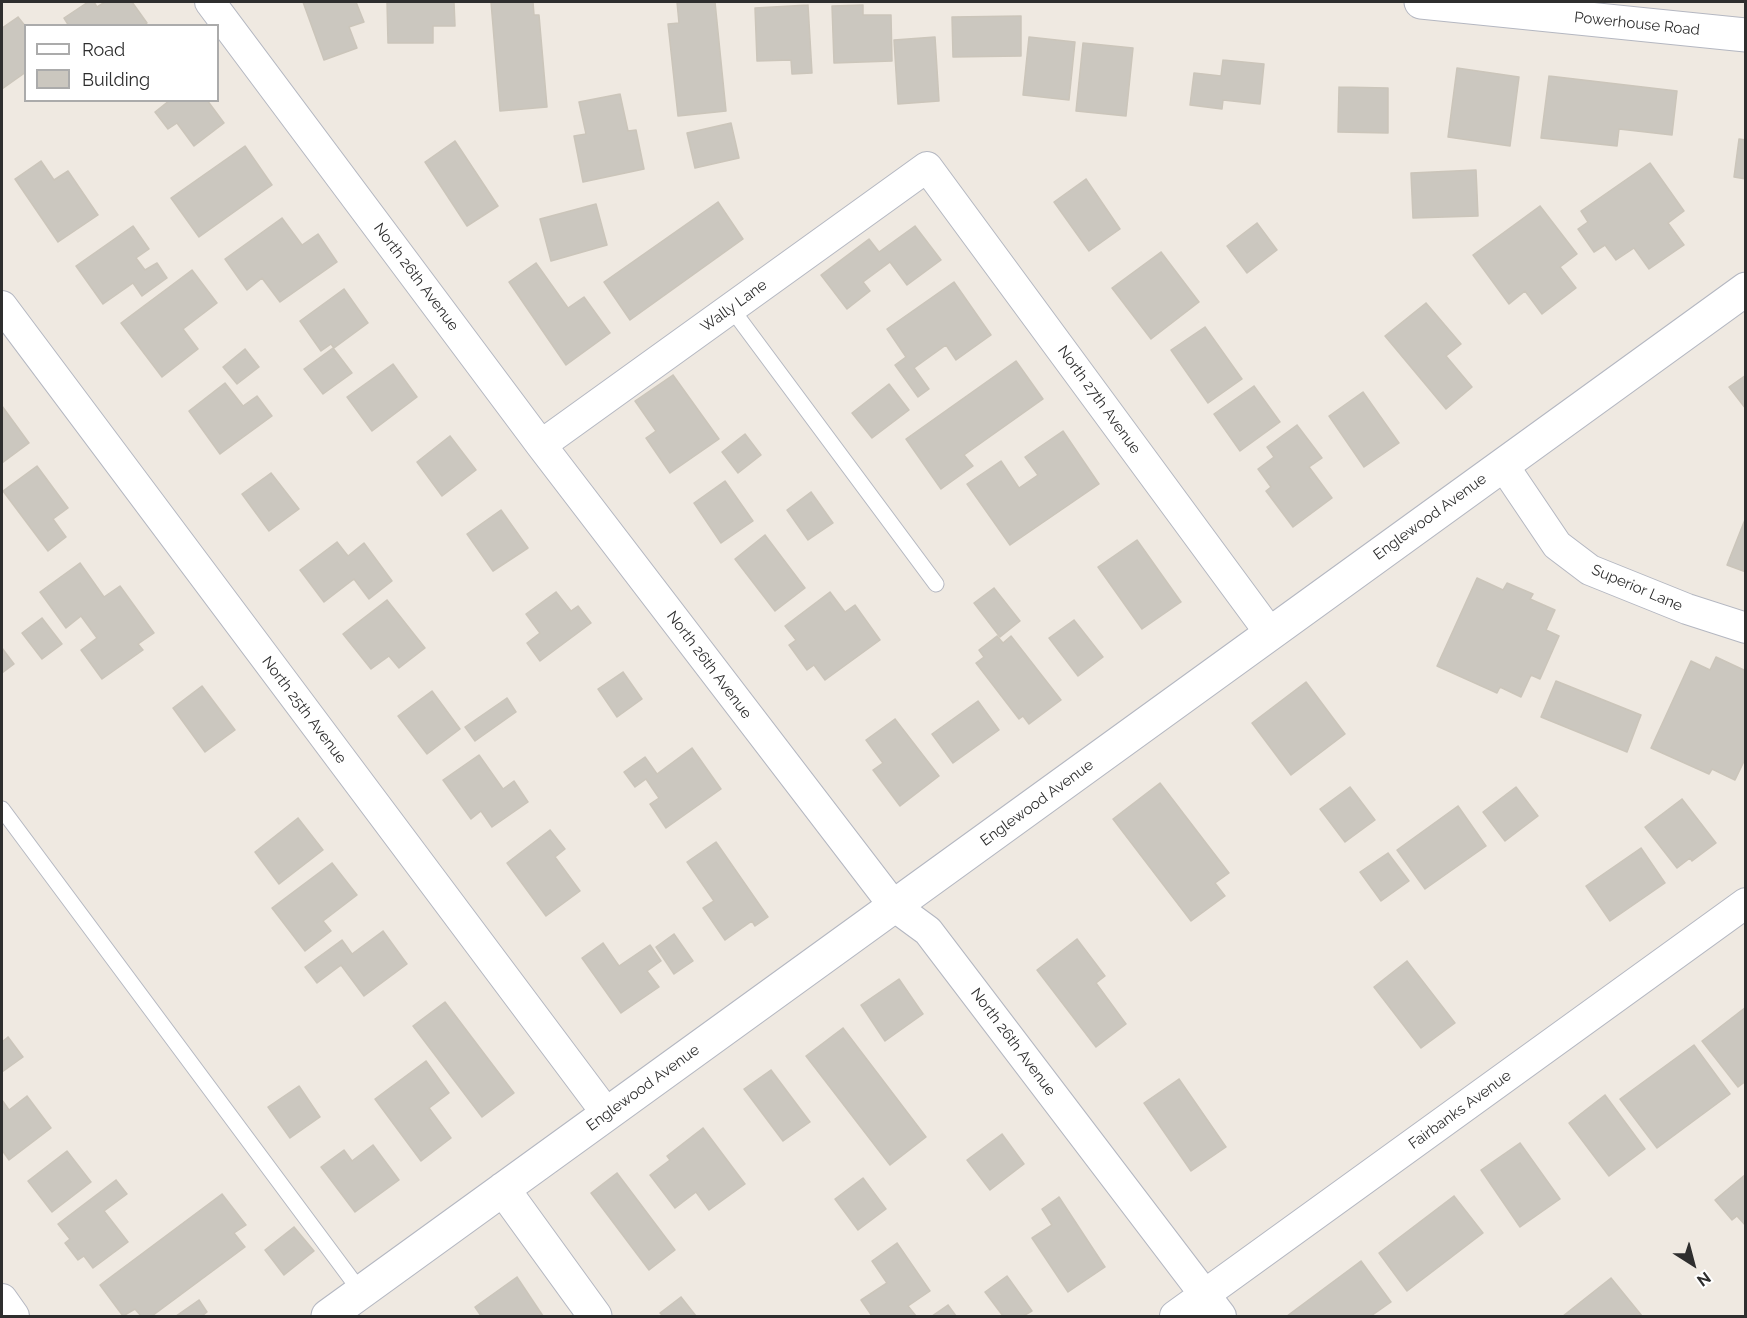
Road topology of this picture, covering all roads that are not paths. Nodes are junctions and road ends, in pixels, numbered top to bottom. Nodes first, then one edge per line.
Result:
1 (210, 2) edge
2 (1421, 2) edge
3 (1746, 35) edge
4 (927, 167) joint
5 (1746, 289) edge
6 (2, 306) edge
7 (731, 308) junction
8 (541, 445) junction
9 (1503, 465) junction
10 (936, 584) dead end
11 (1746, 628) edge
12 (1270, 633) junction
13 (2, 809) edge
14 (1746, 903) edge
15 (894, 906) junction
16 (608, 1114) junction
17 (503, 1189) junction
18 (361, 1292) junction
19 (2, 1299) edge
20 (1213, 1306) edge
21 (14, 1317) edge
22 (328, 1317) edge
23 (595, 1317) edge
24 (1175, 1317) edge

1 - 8 street, North 26th Avenue
2 - 3 street, Powerhouse Road
4 - 7 street, Wally Lane
4 - 12 street, North 27th Avenue
5 - 9 street, Englewood Avenue
6 - 16 street, North 25th Avenue
7 - 8 street, Wally Lane
7 - 10 lane
8 - 15 street, North 26th Avenue
9 - 11 street, Superior Lane
9 - 12 street, Englewood Avenue
12 - 15 street, Englewood Avenue
13 - 18 lane
14 - 20 street, Fairbanks Avenue
15 - 16 street, Englewood Avenue
15 - 20 street, North 26th Avenue
16 - 17 street, Englewood Avenue
17 - 18 street, Englewood Avenue
17 - 23 street
18 - 22 street, Englewood Avenue
19 - 21 street
20 - 24 street, Fairbanks Avenue

